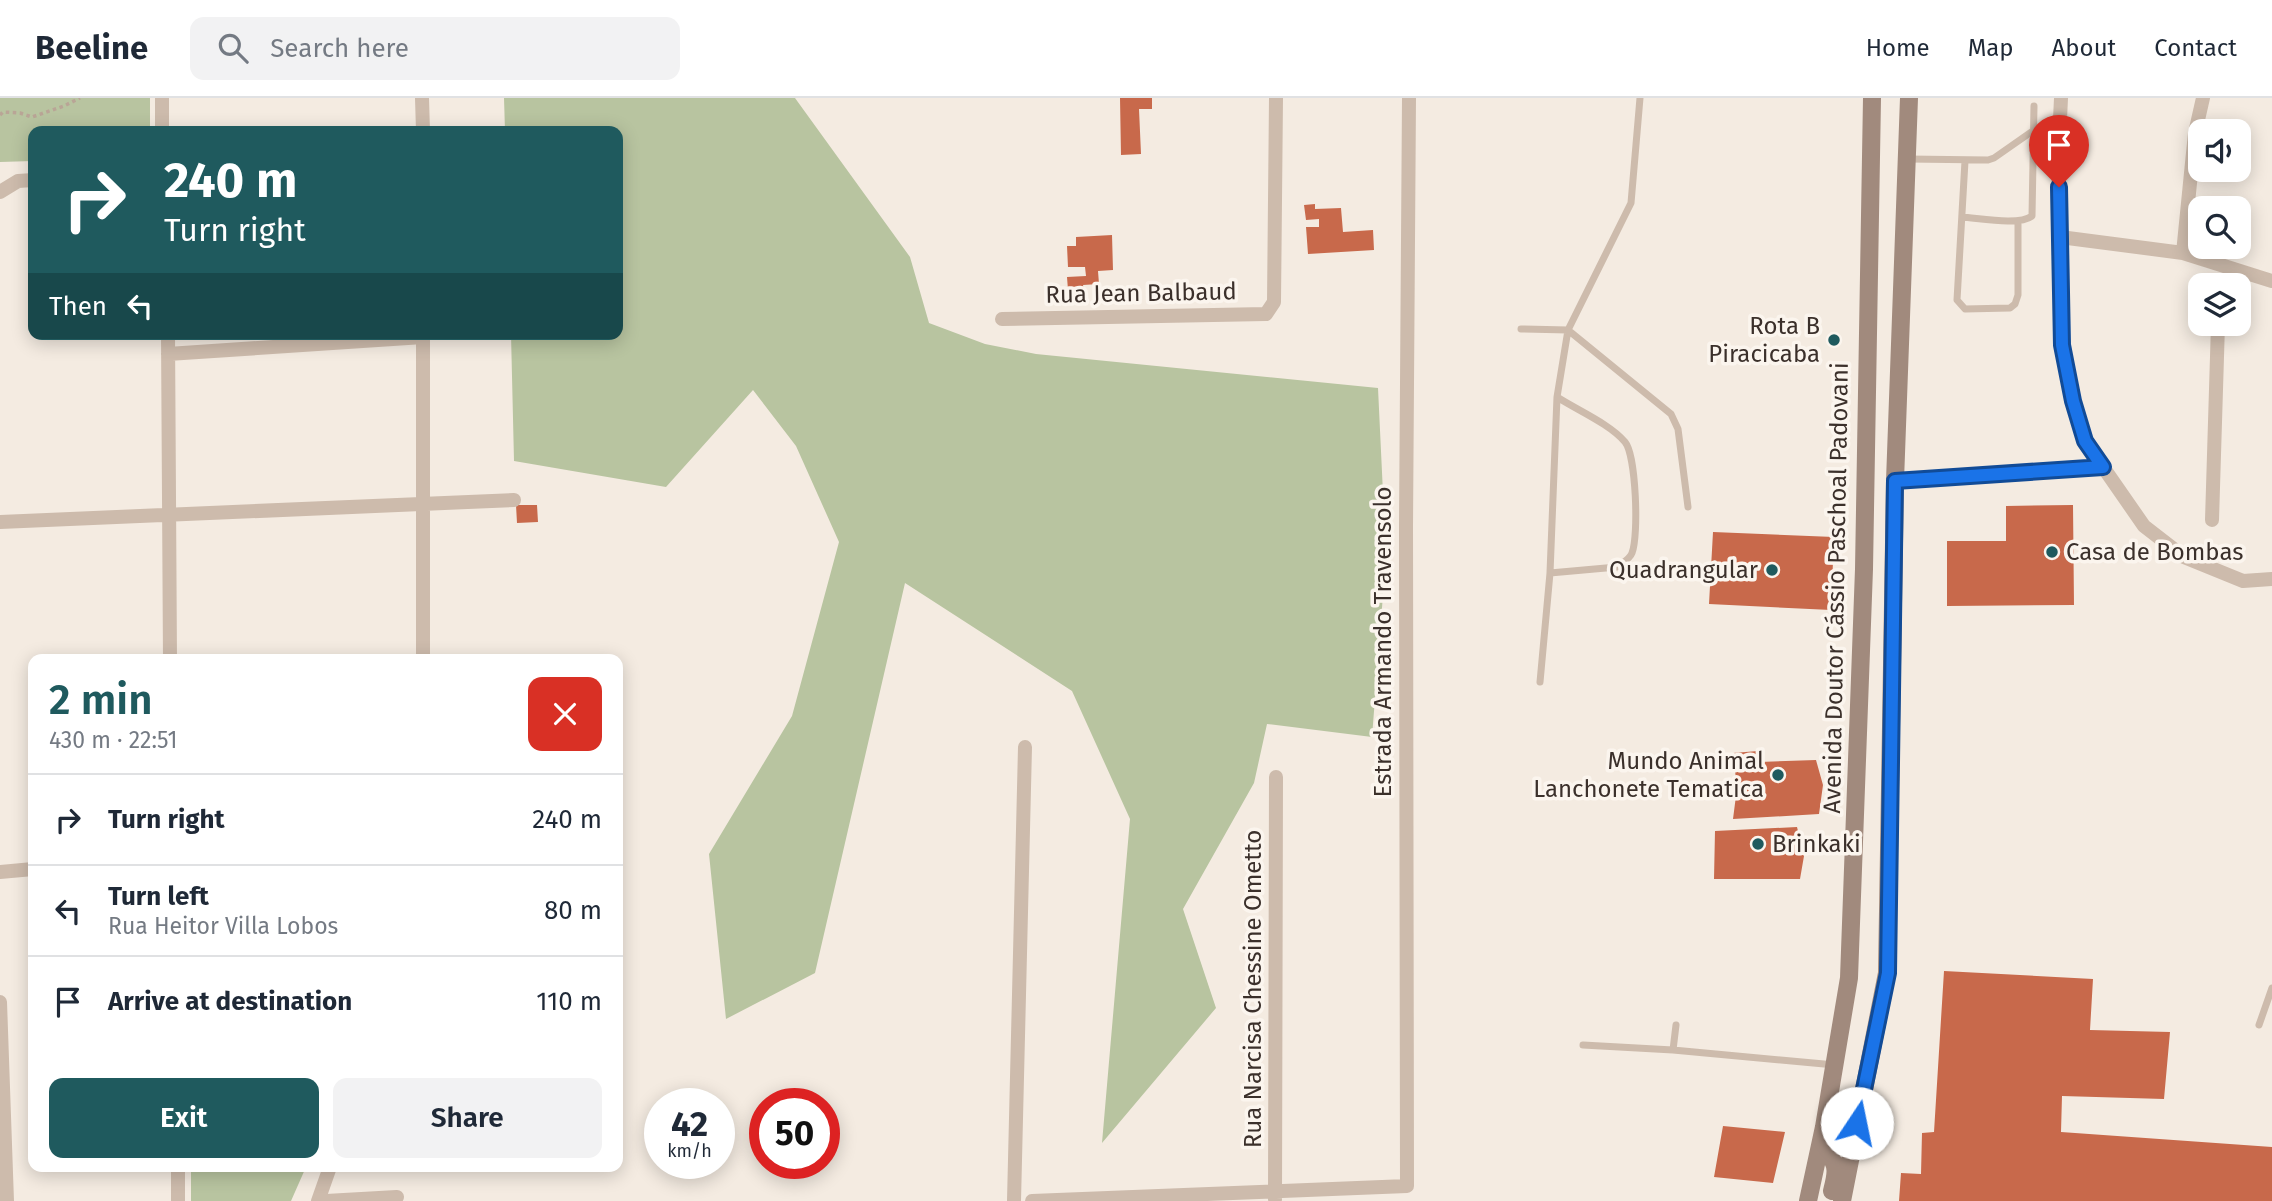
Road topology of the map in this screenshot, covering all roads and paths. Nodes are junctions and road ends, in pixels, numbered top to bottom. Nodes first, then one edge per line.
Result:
1 (80, 98) edge
2 (162, 98) edge
3 (422, 98) edge
4 (1276, 98) edge
5 (1409, 98) edge
6 (1640, 98) edge
7 (1872, 98) edge
8 (1909, 98) edge
9 (2062, 98) edge
10 (2203, 98) edge
11 (2035, 106) dead end
12 (0, 115) edge
13 (162, 126) edge
14 (423, 126) edge
15 (2034, 130) junction
16 (1908, 159) junction
17 (1965, 161) junction
18 (28, 180) edge
19 (0, 192) edge
20 (1962, 217) junction
21 (2018, 221) junction
22 (2060, 237) junction
23 (2183, 253) junction
24 (2232, 269) junction
25 (2230, 273) edge
26 (2272, 281) edge
27 (1002, 318) dead end
28 (1521, 329) dead end
29 (1568, 330) junction
30 (2218, 336) edge
31 (167, 340) edge
32 (356, 340) edge
33 (423, 340) edge
34 (168, 354) junction
35 (1557, 397) junction
36 (1866, 403) junction
37 (2103, 467) junction
38 (1895, 481) junction
39 (514, 500) dead end
40 (422, 504) junction
41 (1688, 507) dead end
42 (169, 515) junction
43 (2212, 520) dead end
44 (0, 522) edge
45 (1550, 573) junction
46 (2272, 579) edge
47 (170, 654) edge
48 (423, 654) edge
49 (1540, 682) dead end
50 (1025, 747) dead end
51 (1276, 776) dead end
52 (28, 869) edge
53 (0, 872) edge
54 (2272, 988) edge
55 (0, 1002) edge
56 (1676, 1025) dead end
57 (2259, 1025) dead end
58 (1583, 1045) dead end
59 (1673, 1050) junction
60 (1835, 1065) junction
61 (1819, 1153) junction
62 (178, 1172) edge
63 (328, 1172) edge
64 (1275, 1196) edge
65 (397, 1197) dead end
66 (7, 1201) edge
67 (178, 1201) edge
68 (318, 1201) edge
69 (326, 1201) edge
70 (1014, 1201) edge
71 (1032, 1201) edge
72 (1808, 1201) edge
73 (1830, 1201) edge
74 (1842, 1201) edge

1 - 12 path
2 - 13 street
3 - 14 street
4 - 27 street, Rua Jean Balbaud
5 - 64 street, Estrada Armando Travensolo
6 - 29 lane
7 - 36 main road, Avenida Doutor Cássio Paschoal Padovani
8 - 16 main road
9 - 22 street
10 - 23 street
11 - 15 lane
15 - 17 lane
15 - 21 lane
16 - 17 lane
16 - 38 main road
17 - 20 lane
18 - 19 street
20 - 21 lane
20 - 21 lane
22 - 23 street
22 - 37 street
23 - 24 street
24 - 25 street
24 - 26 street
28 - 29 lane
29 - 35 lane
29 - 41 lane
30 - 43 street
31 - 34 street
32 - 34 street
33 - 40 street
34 - 42 street
35 - 45 lane
35 - 45 lane
36 - 38 main road
36 - 60 main road, Avenida Doutor Cássio Paschoal Padovani
37 - 38 street
37 - 46 street
38 - 74 main road
39 - 40 street
40 - 42 street
40 - 48 street
42 - 44 street
42 - 47 street
45 - 49 lane
50 - 70 street
51 - 64 street, Rua Narcisa Chessine Ometto
52 - 53 street
54 - 57 lane
55 - 66 street
56 - 59 lane
58 - 59 lane
59 - 60 lane
60 - 61 main road, Avenida Doutor Cássio Paschoal Padovani
61 - 72 main road, Avenida Doutor Cássio Paschoal Padovani
61 - 73 main road
62 - 67 street
63 - 68 street
64 - 71 street
65 - 69 street

